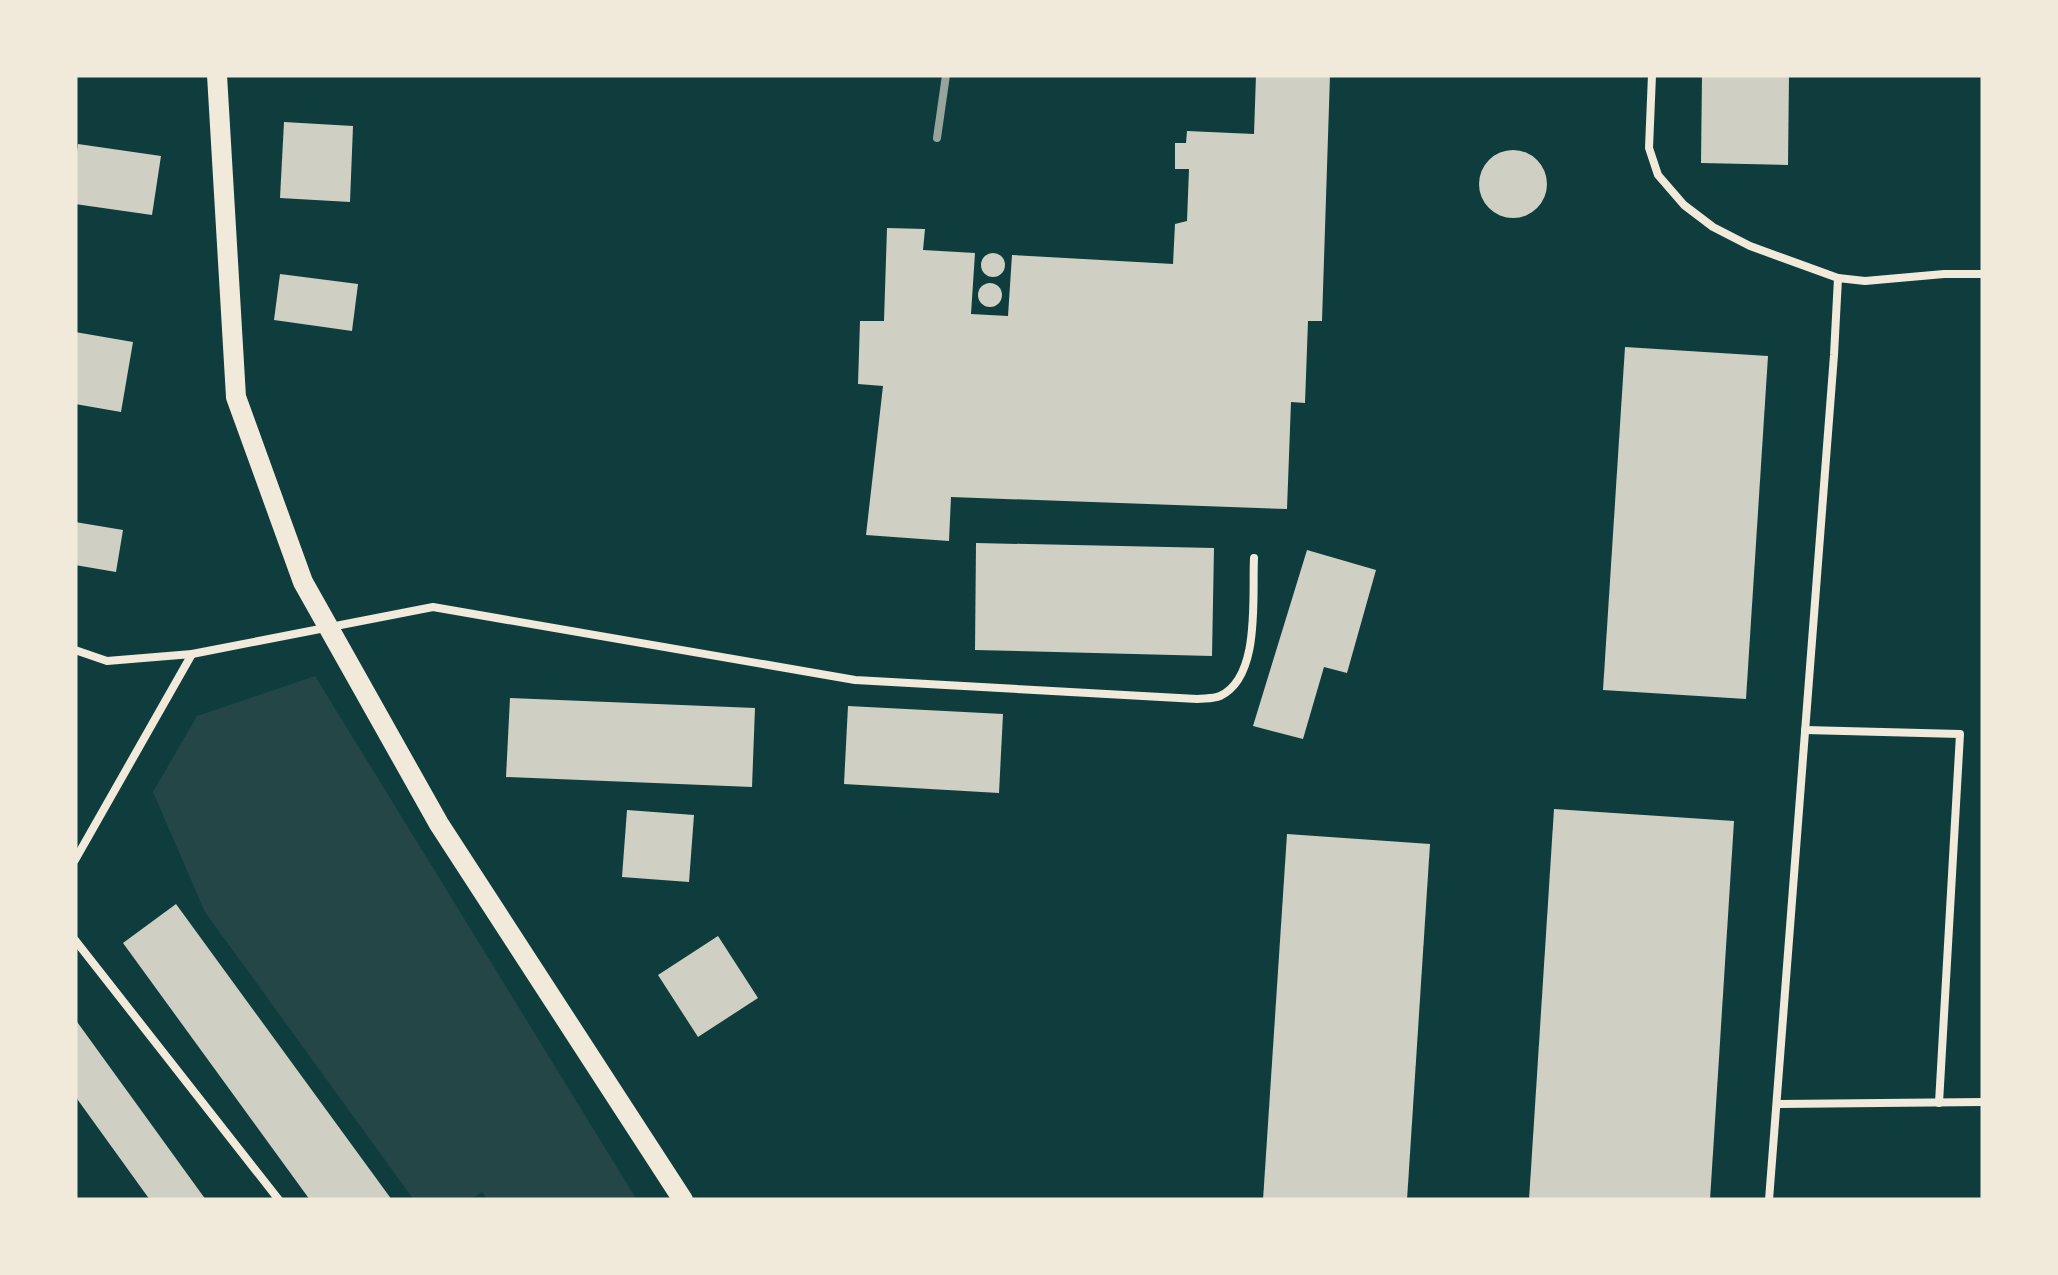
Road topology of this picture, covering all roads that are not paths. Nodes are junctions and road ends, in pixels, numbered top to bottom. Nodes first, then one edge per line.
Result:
1 (217, 75) edge
2 (1652, 75) edge
3 (1983, 274) edge
4 (1838, 278) junction
5 (1254, 558) dead end
6 (329, 628) junction
7 (78, 651) edge
8 (192, 654) junction
9 (75, 663) edge
10 (1805, 730) junction
11 (75, 860) edge
12 (75, 940) edge
13 (1983, 1102) edge
14 (1939, 1103) junction
15 (1777, 1104) junction
16 (279, 1200) edge
17 (682, 1200) edge
18 (1770, 1200) edge

1 - 6 main road
2 - 4 lane
3 - 4 lane
4 - 10 lane
5 - 6 lane
6 - 8 lane
6 - 17 main road
7 - 8 lane
7 - 9 lane
8 - 11 lane
10 - 14 lane
10 - 15 lane
12 - 16 lane
13 - 14 lane
14 - 15 lane
15 - 18 lane

